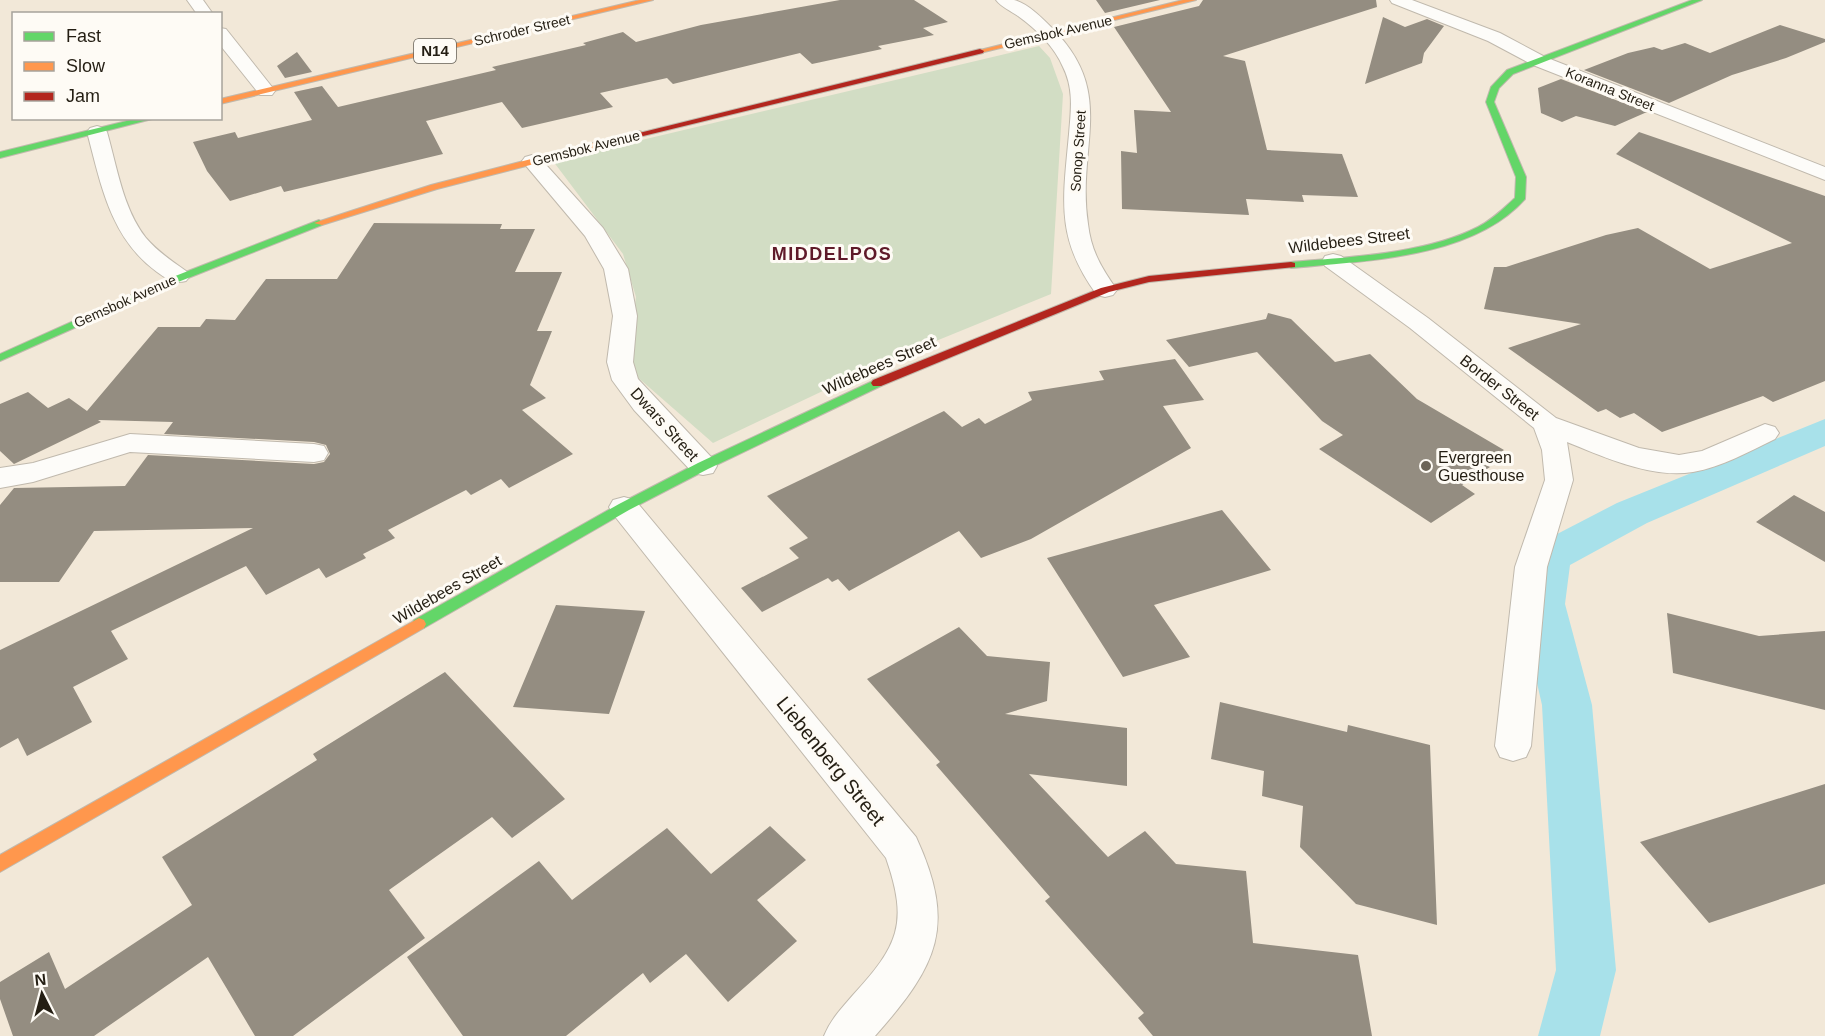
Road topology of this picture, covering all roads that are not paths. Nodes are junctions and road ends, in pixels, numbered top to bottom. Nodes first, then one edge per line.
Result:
1 (649, 0) edge
2 (1004, 0) edge
3 (1192, 0) edge
4 (1398, 0) edge
5 (1698, 0) edge
6 (1050, 34) junction
7 (222, 36) edge
8 (1539, 61) junction
9 (266, 91) junction
10 (222, 102) edge
11 (144, 120) edge
12 (97, 132) junction
13 (0, 156) edge
14 (532, 161) junction
15 (1825, 174) edge
16 (1333, 261) junction
17 (178, 276) junction
18 (1104, 290) junction
19 (0, 358) edge
20 (1546, 424) junction
21 (1765, 434) dead end
22 (314, 453) dead end
23 (703, 466) junction
24 (0, 478) edge
25 (624, 507) junction
26 (1513, 746) dead end
27 (0, 864) edge
28 (846, 1036) edge

1 - 9 main road, Schroder Street / N14
2 - 6 street, Sonop Street
3 - 6 main road, Gemsbok Avenue
4 - 8 street, Koranna Street
5 - 8 main road, Wildebees Street
6 - 14 main road, Gemsbok Avenue
6 - 18 street, Sonop Street
7 - 9 street
8 - 15 street, Koranna Street
8 - 16 main road, Wildebees Street
9 - 10 main road, Schroder Street / N14
11 - 12 main road
12 - 13 main road
12 - 17 street
14 - 17 main road, Gemsbok Avenue
14 - 23 street, Dwars Street
16 - 18 main road, Wildebees Street
16 - 20 street, Border Street
17 - 19 main road, Gemsbok Avenue
18 - 23 main road, Wildebees Street
20 - 21 street
20 - 26 street, Border Street
22 - 24 street
23 - 25 main road, Wildebees Street
25 - 27 main road, Wildebees Street
25 - 28 street, Liebenberg Street

